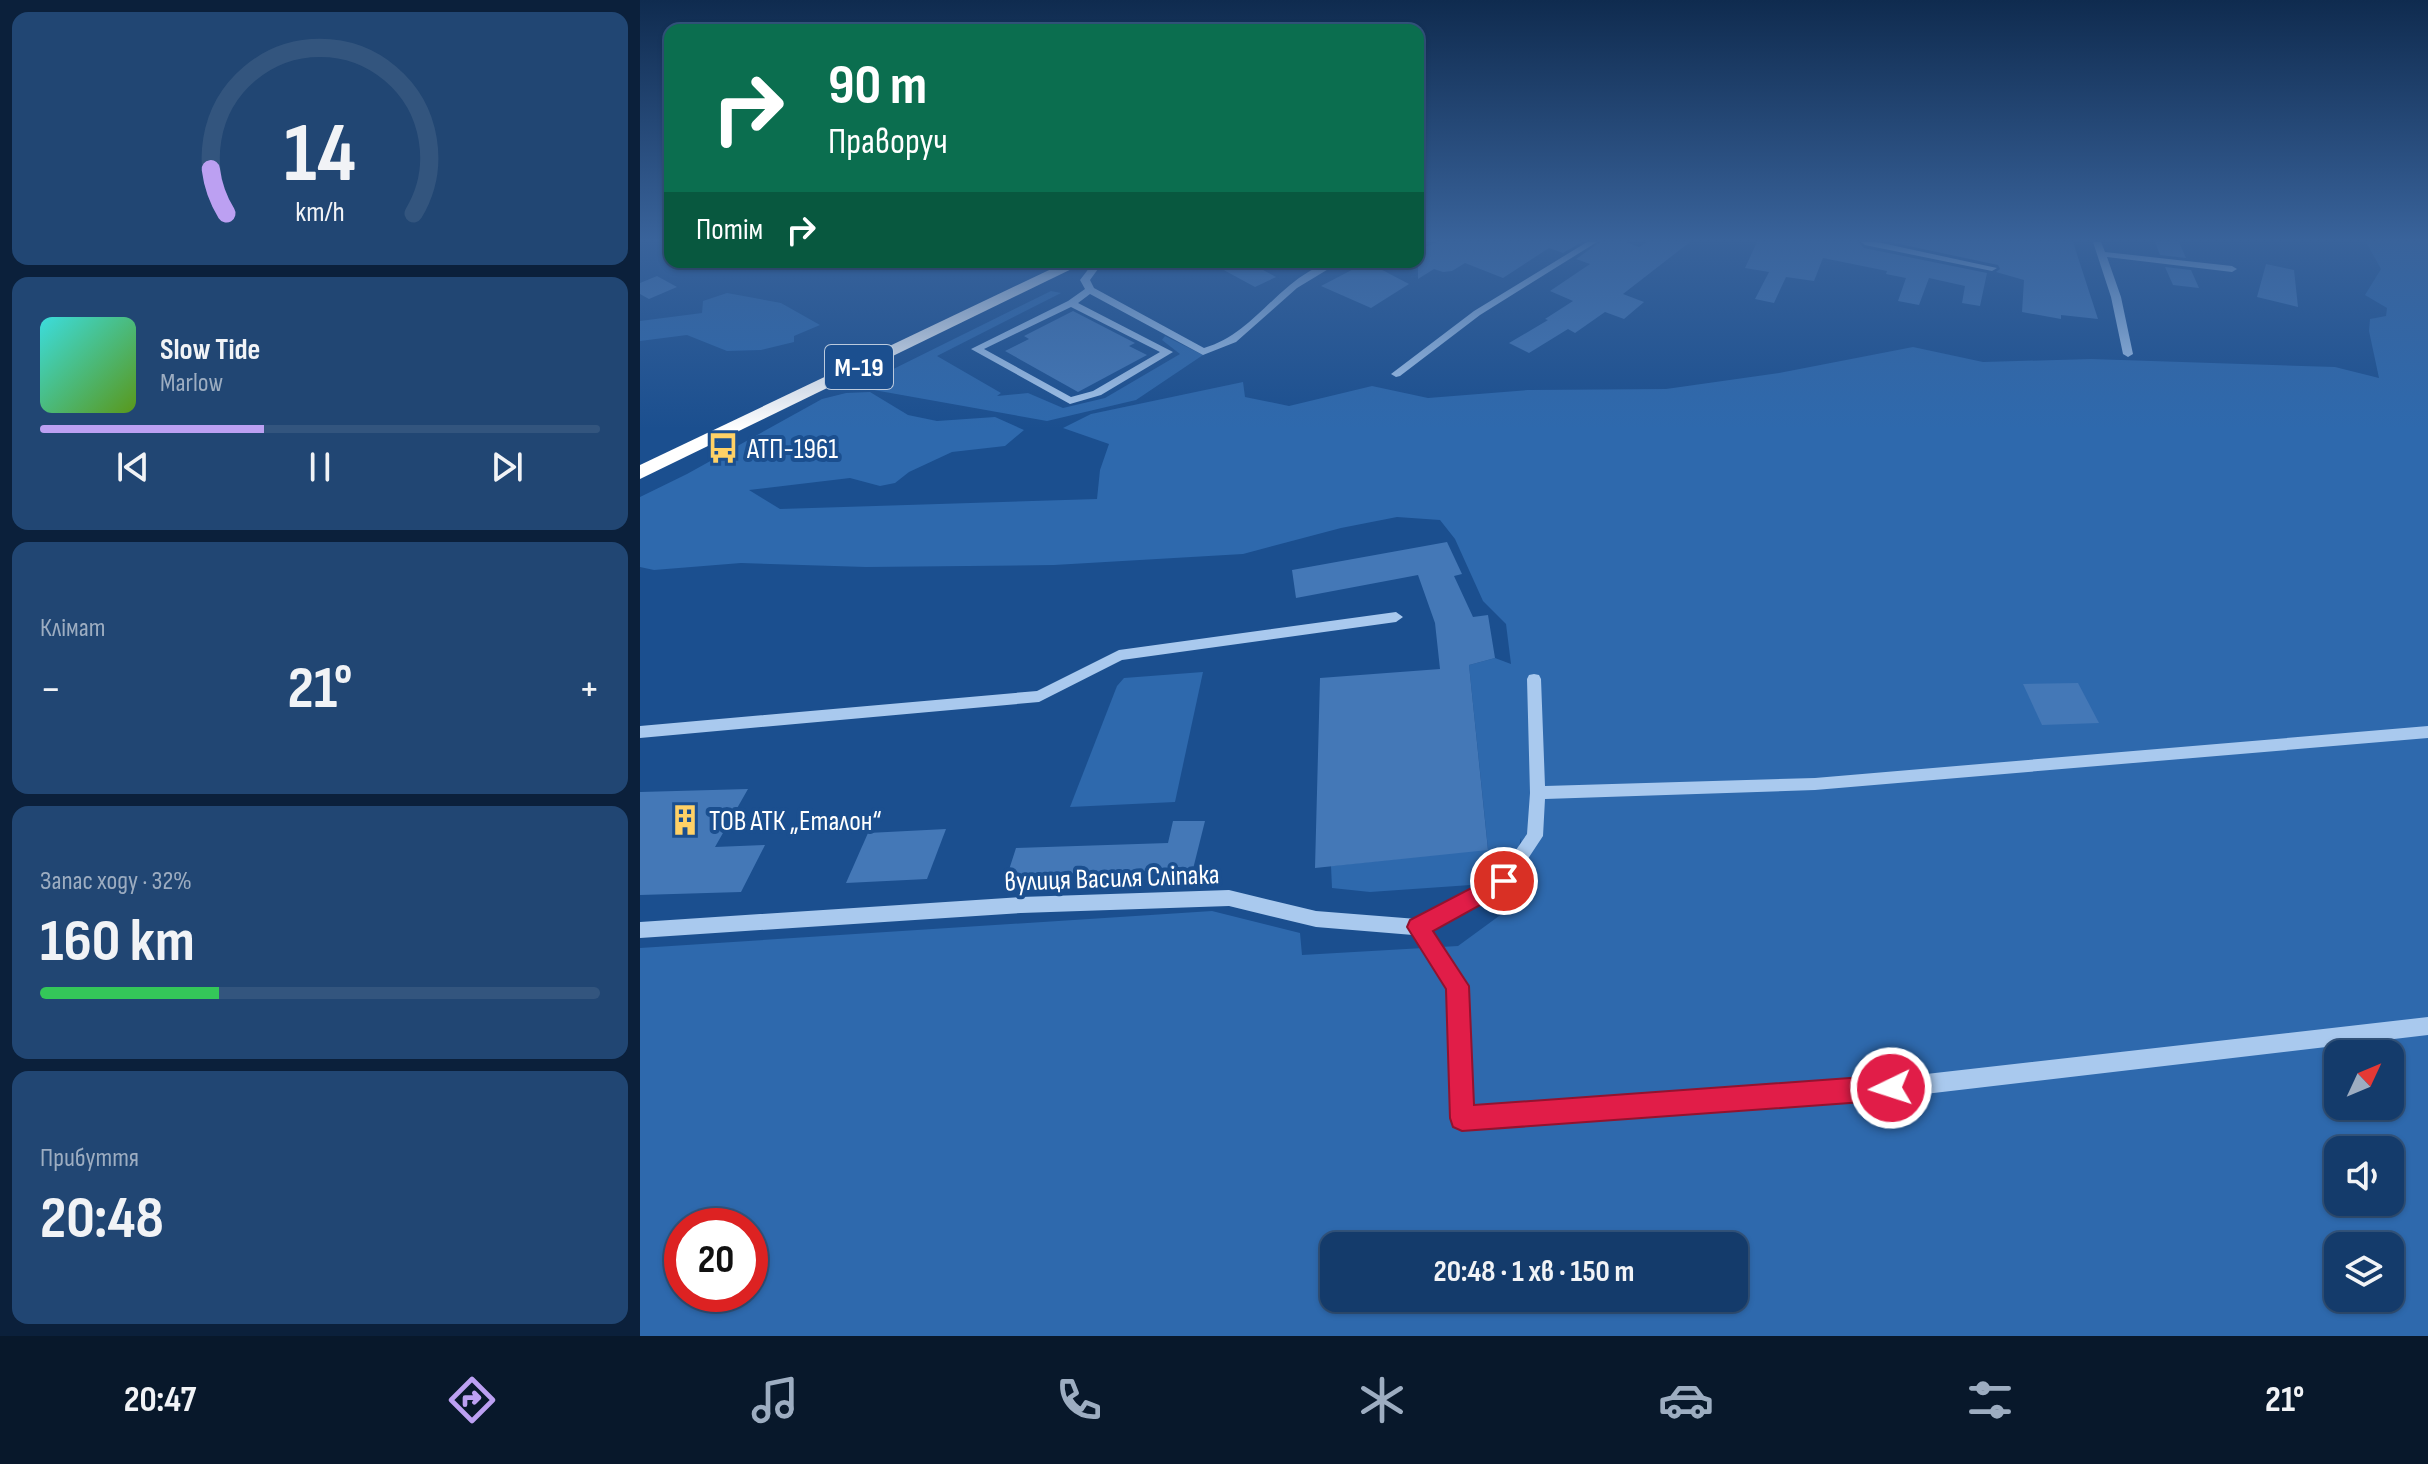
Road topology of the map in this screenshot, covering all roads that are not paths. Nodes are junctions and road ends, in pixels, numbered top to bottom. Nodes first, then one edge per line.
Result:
1 (995, 304) edge
2 (1068, 304) edge
3 (1074, 304) edge
4 (1115, 304) edge
5 (1278, 304) edge
6 (1491, 304) edge
7 (2118, 304) edge
8 (2128, 354) dead end
9 (1396, 374) dead end
10 (640, 473) edge
11 (1396, 617) dead end
12 (1534, 679) dead end
13 (640, 732) edge
14 (2428, 732) edge
15 (1538, 793) junction
16 (1418, 927) junction
17 (640, 930) edge
18 (2428, 1026) edge

1 - 10 highway, М-19
2 - 3 street
4 - 5 street
6 - 9 street
7 - 8 street
11 - 13 street
12 - 15 street
14 - 15 street
15 - 16 street
16 - 17 street, вулиця Василя Сліпака
16 - 18 street

